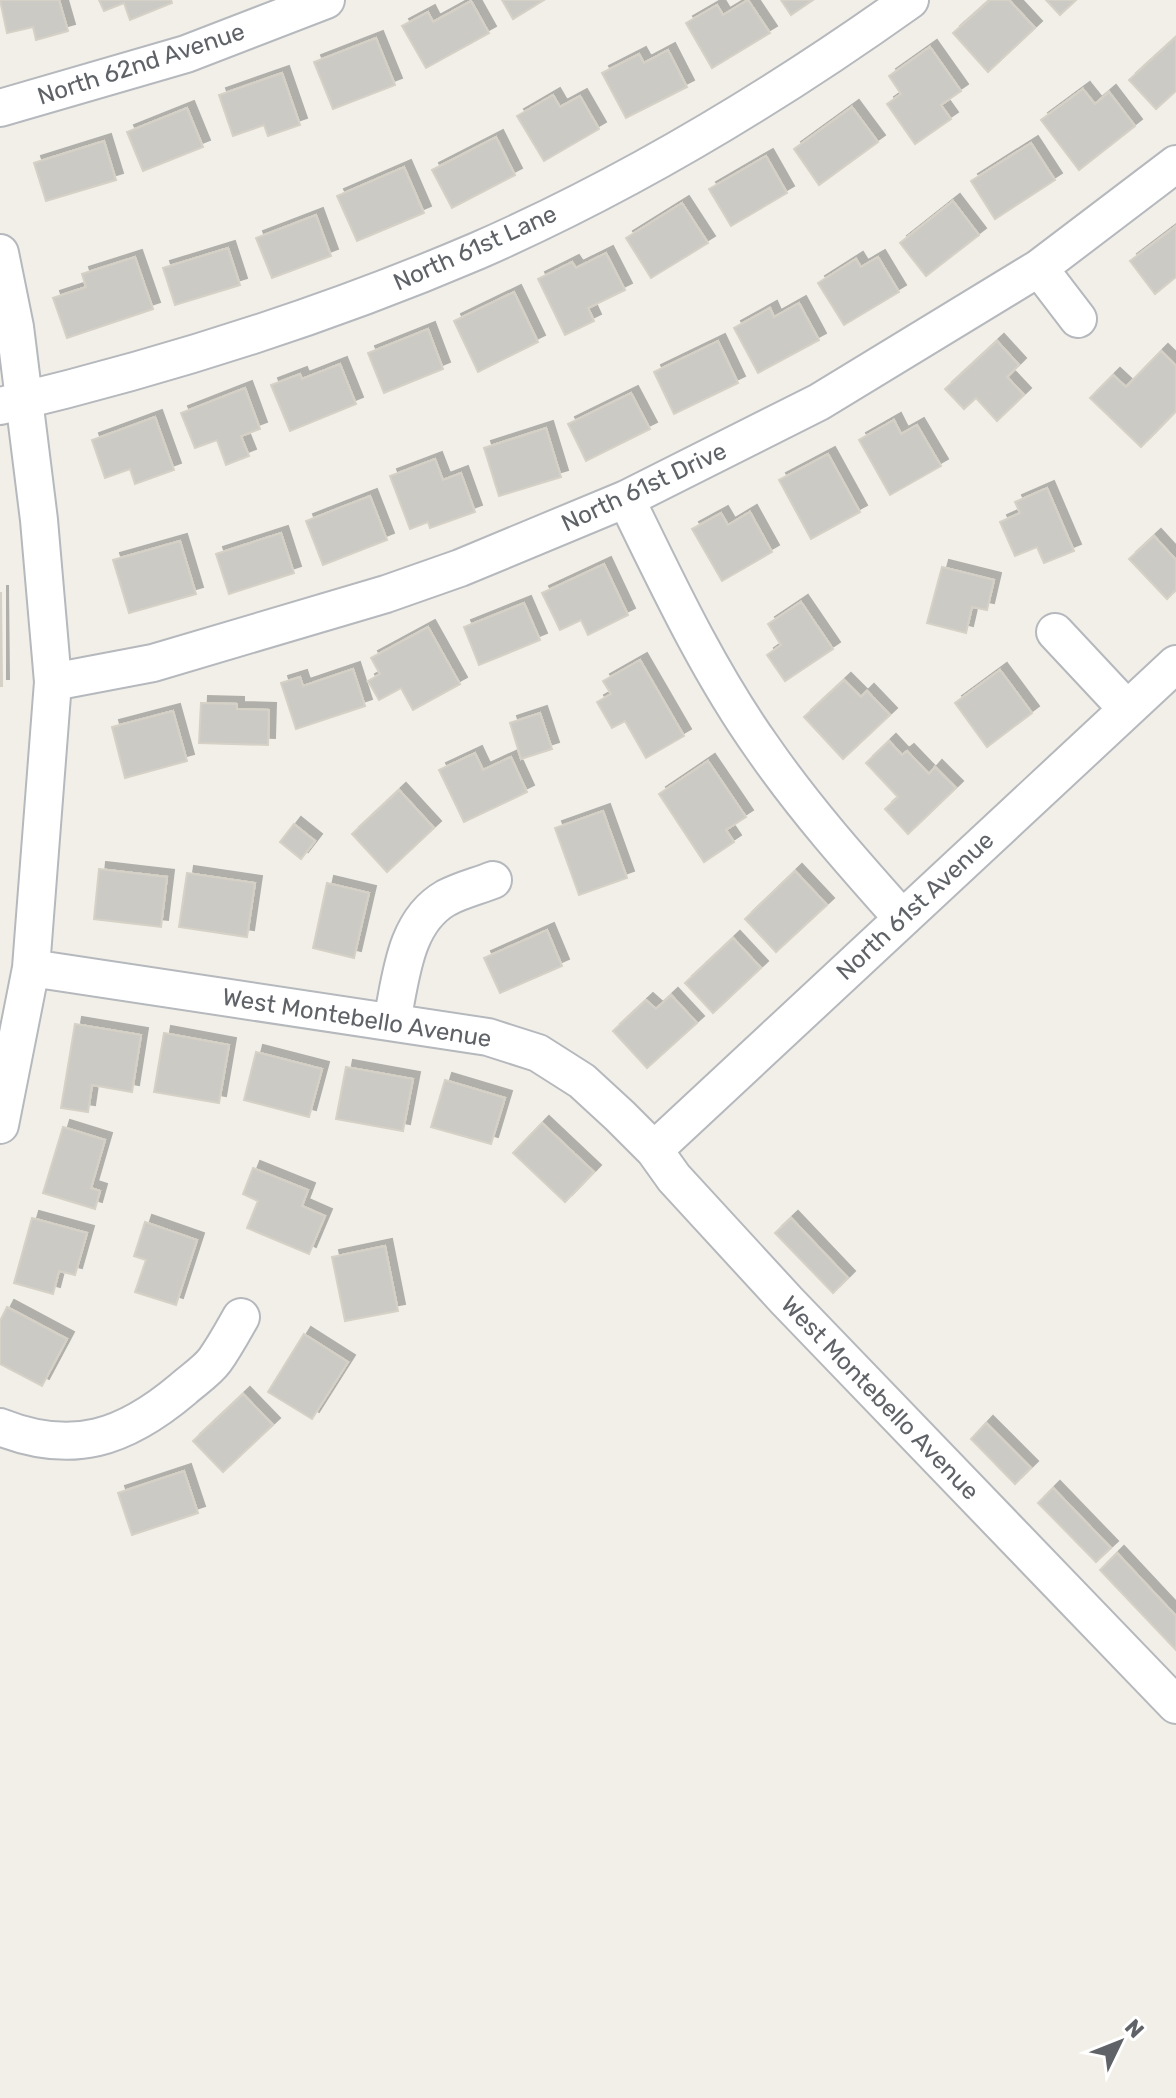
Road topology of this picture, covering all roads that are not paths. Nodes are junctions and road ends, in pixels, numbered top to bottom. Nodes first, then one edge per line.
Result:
1 (326, 0) edge
2 (910, 0) edge
3 (0, 108) edge
4 (1176, 164) edge
5 (0, 253) edge
6 (1039, 268) junction
7 (1078, 319) dead end
8 (12, 403) edge
9 (626, 499) junction
10 (1055, 632) dead end
11 (1176, 664) edge
12 (53, 682) junction
13 (1127, 709) junction
14 (493, 880) dead end
15 (902, 918) junction
16 (31, 968) junction
17 (392, 1021) junction
18 (0, 1125) edge
19 (654, 1150) junction
20 (241, 1317) dead end
21 (0, 1427) edge
22 (1176, 1705) edge

1 - 3 street, North 62nd Avenue
2 - 8 street, North 61st Lane
4 - 6 street, North 61st Drive
5 - 8 street
6 - 7 street
6 - 9 street, North 61st Drive
8 - 12 street
9 - 12 street, North 61st Drive
9 - 15 street
10 - 13 street
11 - 13 street, North 61st Avenue
12 - 16 street
13 - 15 street, North 61st Avenue
14 - 17 street
15 - 19 street, North 61st Avenue
16 - 17 street, West Montebello Avenue
16 - 18 street
17 - 19 street, West Montebello Avenue
19 - 22 street, West Montebello Avenue
20 - 21 street

